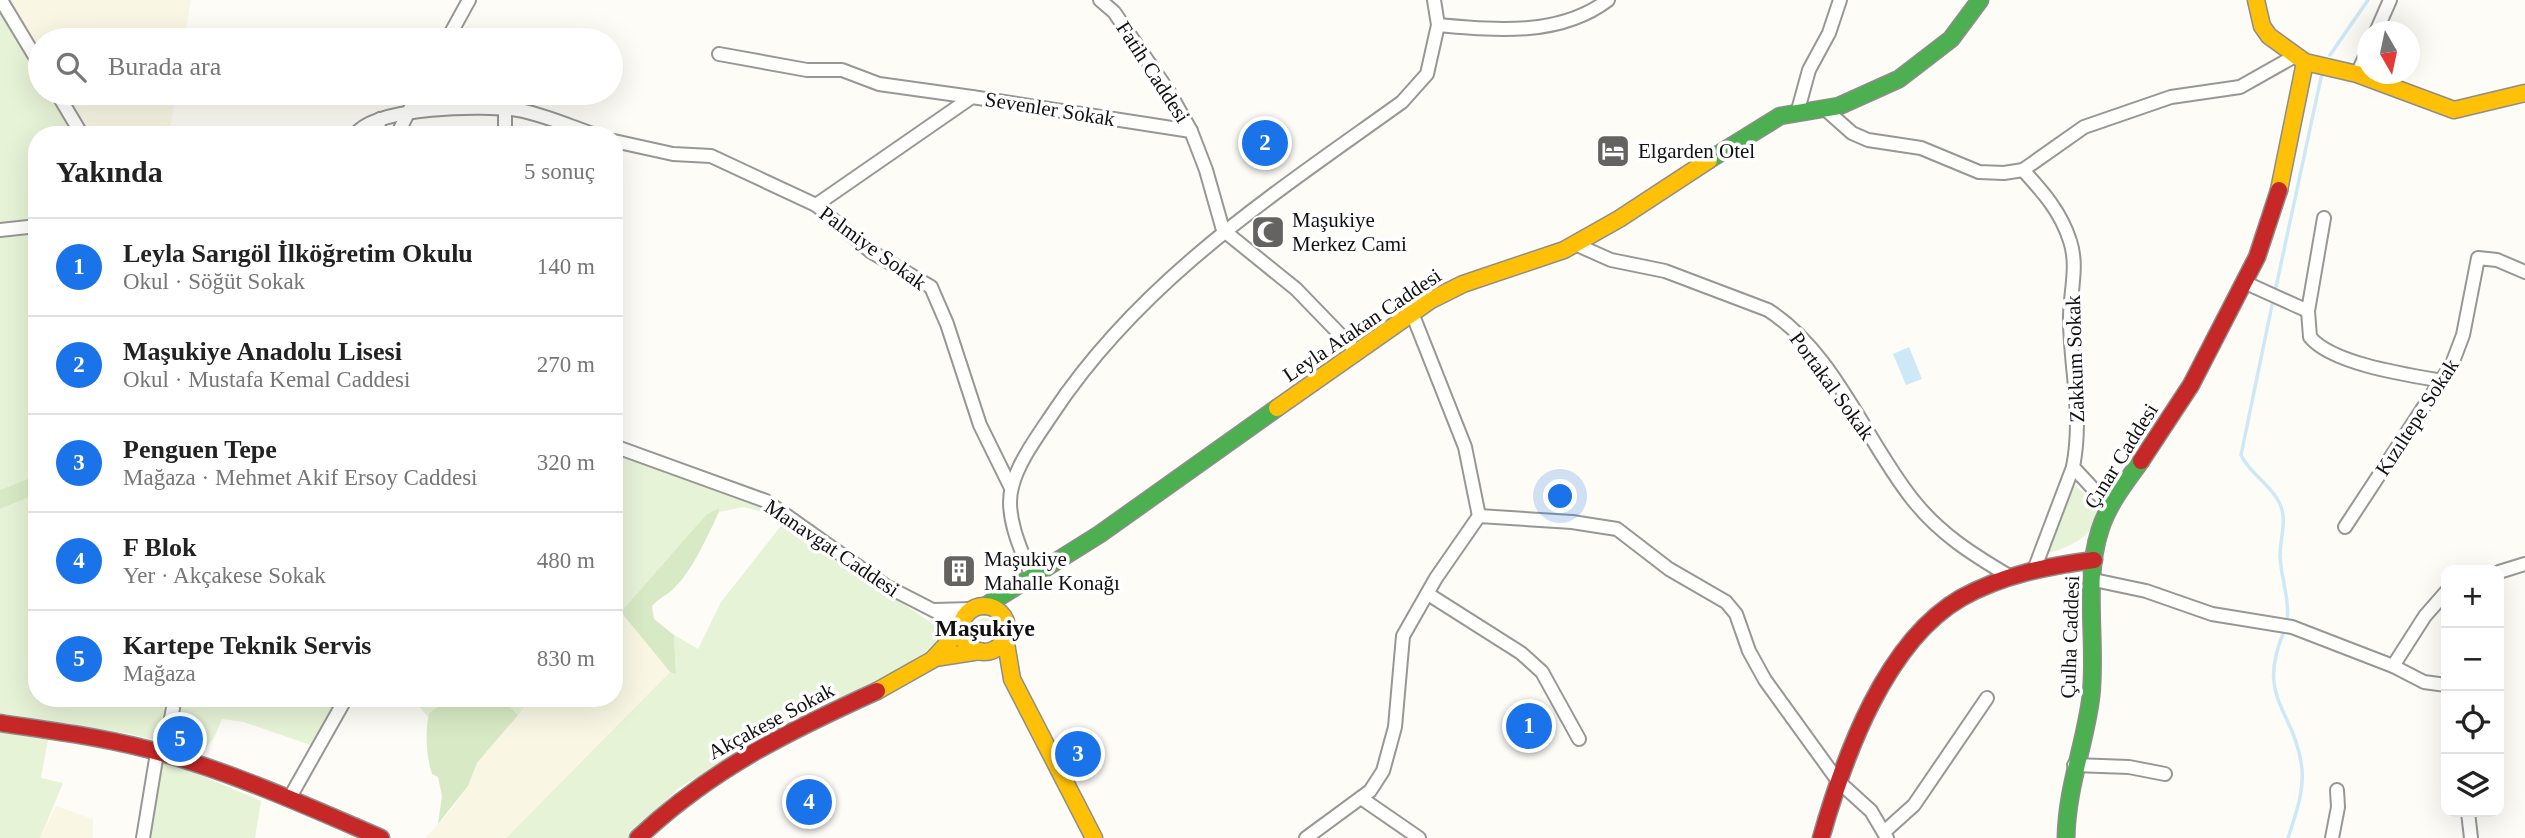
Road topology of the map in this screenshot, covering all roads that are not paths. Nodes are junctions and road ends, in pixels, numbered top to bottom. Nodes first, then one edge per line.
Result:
1 (1, 0) edge
2 (469, 0) edge
3 (1100, 0) edge
4 (1434, 0) edge
5 (1608, 0) edge
6 (1840, 0) edge
7 (1980, 0) edge
8 (2256, 0) edge
9 (2390, 0) edge
10 (2381, 21) edge
11 (1438, 25) junction
12 (454, 28) edge
13 (28, 45) edge
14 (719, 54) dead end
15 (2300, 59) junction
16 (2357, 74) edge
17 (2384, 84) edge
18 (2525, 93) edge
19 (972, 97) junction
20 (64, 105) edge
21 (411, 105) edge
22 (1825, 109) junction
23 (505, 110) junction
24 (1798, 110) junction
25 (405, 115) junction
26 (380, 119) junction
27 (77, 126) edge
28 (363, 126) edge
29 (378, 126) edge
30 (401, 126) edge
31 (505, 126) edge
32 (568, 126) edge
33 (1191, 131) junction
34 (623, 143) edge
35 (2023, 170) junction
36 (816, 205) junction
37 (2324, 218) dead end
38 (28, 227) edge
39 (0, 230) edge
40 (1223, 230) junction
41 (1575, 244) junction
42 (2525, 272) edge
43 (2246, 283) junction
44 (2308, 311) junction
45 (1412, 313) junction
46 (1356, 351) junction
47 (2443, 381) junction
48 (623, 449) edge
49 (2073, 467) junction
50 (1011, 488) junction
51 (2110, 507) junction
52 (1479, 516) junction
53 (2345, 527) dead end
54 (2094, 560) junction
55 (2525, 564) edge
56 (2034, 569) junction
57 (2504, 570) edge
58 (2009, 576) junction
59 (1033, 579) junction
60 (2094, 580) junction
61 (1427, 594) junction
62 (2441, 598) edge
63 (979, 608) junction
64 (930, 611) junction
65 (1004, 619) junction
66 (962, 627) junction
67 (1005, 638) junction
68 (983, 651) junction
69 (935, 659) junction
70 (2393, 666) junction
71 (1012, 679) junction
72 (2441, 684) edge
73 (1987, 698) dead end
74 (173, 707) edge
75 (341, 707) edge
76 (0, 723) edge
77 (1579, 740) dead end
78 (161, 753) junction
79 (2074, 765) junction
80 (2165, 774) dead end
81 (1838, 781) junction
82 (2337, 790) dead end
83 (1361, 798) junction
84 (289, 799) junction
85 (2469, 817) edge
86 (1885, 835) edge
87 (143, 838) edge
88 (381, 838) edge
89 (638, 838) edge
90 (1094, 838) edge
91 (1306, 838) edge
92 (1419, 838) edge
93 (1821, 838) edge
94 (2066, 838) edge
95 (2332, 838) edge
96 (2471, 838) edge

1 - 13 street
2 - 12 street
3 - 33 street, Fatih Caddesi
4 - 11 street
5 - 11 street
6 - 24 street
7 - 22 main road, Leyla Atakan Caddesi
8 - 15 main road
9 - 10 street
11 - 40 street
14 - 19 street
15 - 16 main road
15 - 35 street
15 - 43 main road, Çınar Caddesi
17 - 18 main road
19 - 33 street, Sevenler Sokak
19 - 36 street, Sevenler Sokak
20 - 27 street
21 - 25 street
22 - 24 main road, Leyla Atakan Caddesi
22 - 35 street
23 - 25 street
23 - 31 street
23 - 32 street
24 - 41 main road, Leyla Atakan Caddesi
25 - 26 street
25 - 30 street
26 - 28 street
26 - 29 street
33 - 40 street, Fatih Caddesi
34 - 36 street, Palmiye Sokak
35 - 49 street, Zakkum Sokak
36 - 50 street, Palmiye Sokak
37 - 44 street
38 - 39 street
40 - 46 street
40 - 50 street
41 - 45 main road, Leyla Atakan Caddesi
41 - 58 street, Portakal Sokak
42 - 47 street, Kızıltepe Sokak
43 - 44 street
43 - 51 main road, Çınar Caddesi
44 - 47 street
45 - 46 main road, Leyla Atakan Caddesi
45 - 52 street
46 - 59 main road, Leyla Atakan Caddesi
47 - 53 street, Kızıltepe Sokak
48 - 64 street, Manavgat Caddesi
49 - 51 street
49 - 56 street, Zakkum Sokak
50 - 59 street
51 - 54 main road, Çınar Caddesi
52 - 61 street
52 - 81 street
54 - 56 main road
54 - 60 main road, Çulha Caddesi
55 - 57 street
56 - 58 main road
58 - 81 main road
59 - 63 main road
59 - 65 main road
60 - 70 street
60 - 79 main road, Çulha Caddesi
61 - 77 street
61 - 83 street
62 - 70 street
63 - 64 street
63 - 65 main road
63 - 66 main road
64 - 66 street, Manavgat Caddesi
65 - 67 main road
66 - 68 main road
66 - 69 main road
67 - 68 main road
67 - 71 main road
68 - 69 main road
68 - 71 main road
69 - 89 main road, Akçakese Sokak
70 - 72 street
71 - 90 main road
73 - 86 street
74 - 78 street
75 - 84 street
76 - 78 main road
78 - 84 main road
78 - 87 street
79 - 80 street
79 - 94 main road, Çulha Caddesi
81 - 86 street
81 - 93 main road
82 - 95 street
83 - 91 street
83 - 92 street
84 - 88 main road
85 - 96 street

